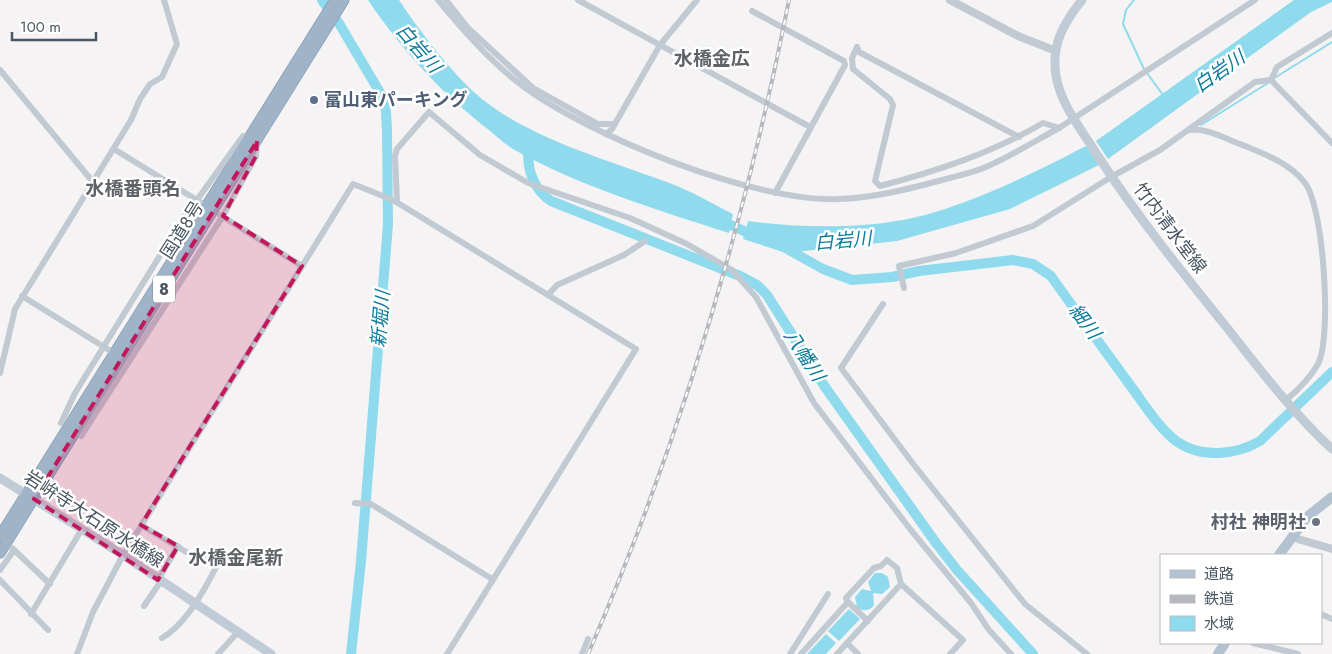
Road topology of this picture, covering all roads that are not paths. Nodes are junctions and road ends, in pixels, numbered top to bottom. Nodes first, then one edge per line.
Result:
1 (164, 0) edge
2 (335, 0) edge
3 (344, 0) edge
4 (438, 0) edge
5 (446, 0) edge
6 (578, 0) edge
7 (698, 0) edge
8 (950, 0) edge
9 (1082, 0) edge
10 (1255, 0) edge
11 (752, 11) dead end
12 (326, 22) junction
13 (1332, 33) edge
14 (660, 45) junction
15 (1056, 51) junction
16 (0, 70) edge
17 (1271, 80) junction
18 (1074, 119) junction
19 (614, 124) junction
20 (810, 127) junction
21 (1059, 128) junction
22 (1189, 130) junction
23 (606, 134) junction
24 (1018, 137) junction
25 (253, 139) junction
26 (1332, 142) edge
27 (114, 149) junction
28 (1111, 177) junction
29 (93, 182) junction
30 (775, 193) junction
31 (198, 201) junction
32 (395, 201) junction
33 (221, 215) junction
34 (645, 241) dead end
35 (302, 266) junction
36 (904, 288) dead end
37 (548, 295) junction
38 (22, 296) junction
39 (883, 304) dead end
40 (106, 348) junction
41 (0, 373) edge
42 (1285, 401) junction
43 (61, 423) dead end
44 (81, 436) dead end
45 (1332, 449) edge
46 (0, 478) edge
47 (29, 496) junction
48 (1332, 497) edge
49 (355, 503) dead end
50 (142, 525) junction
51 (82, 530) junction
52 (0, 536) edge
53 (1291, 538) junction
54 (178, 546) junction
55 (1332, 549) edge
56 (0, 553) edge
57 (1280, 554) edge
58 (123, 555) junction
59 (0, 570) edge
60 (492, 579) junction
61 (0, 580) edge
62 (159, 580) junction
63 (50, 584) junction
64 (902, 584) junction
65 (828, 594) dead end
66 (848, 602) junction
67 (194, 604) junction
68 (144, 606) dead end
69 (31, 614) junction
70 (868, 620) junction
71 (48, 630) dead end
72 (237, 633) junction
73 (162, 638) dead end
74 (588, 639) dead end
75 (847, 644) junction
76 (1258, 644) edge
77 (77, 654) edge
78 (218, 654) edge
79 (270, 654) edge
80 (447, 654) edge
81 (582, 654) edge
82 (790, 654) edge
83 (801, 654) edge
84 (838, 654) edge
85 (858, 654) edge
86 (950, 654) edge
87 (1011, 654) edge
88 (1087, 654) edge
89 (1298, 654) edge

1 - 27 street
2 - 12 highway, 国道8号 / 8
3 - 12 highway, 国道8号 / 8
4 - 23 street
5 - 19 street
6 - 14 street
7 - 14 street
8 - 15 street
9 - 15 main road, 竹内清水堂線
10 - 18 street
11 - 20 street
12 - 25 highway, 国道8号 / 8
13 - 17 street
14 - 19 street
14 - 20 street
15 - 18 main road, 竹内清水堂線
16 - 29 street
17 - 22 street
17 - 26 street
18 - 21 street
18 - 28 main road, 竹内清水堂線
19 - 23 street
20 - 30 street
21 - 24 street
21 - 30 street
22 - 28 street
22 - 42 street
23 - 30 street
24 - 24 street
25 - 31 street
25 - 33 street
25 - 47 highway, 国道8号 / 8
27 - 29 street
27 - 31 street
28 - 36 street
28 - 42 main road, 竹内清水堂線
29 - 38 street
31 - 40 street
32 - 35 street
32 - 37 street
32 - 87 street
33 - 35 street
33 - 44 street
34 - 37 street
35 - 50 street
37 - 60 street
38 - 40 street
38 - 41 street
39 - 88 street
40 - 43 street
42 - 45 main road, 竹内清水堂線
46 - 47 main road, 岩峅寺大石原水橋線
47 - 51 main road, 岩峅寺大石原水橋線
47 - 52 highway, 国道8号 / 8
47 - 56 highway, 国道8号 / 8
48 - 53 main road
49 - 60 street
50 - 54 street
50 - 58 street
51 - 58 main road, 岩峅寺大石原水橋線
51 - 63 street
53 - 55 street
53 - 57 main road
54 - 62 street
54 - 67 street
58 - 62 main road, 岩峅寺大石原水橋線
58 - 77 street
59 - 63 street
60 - 80 street
61 - 69 street
62 - 67 main road, 岩峅寺大石原水橋線
62 - 68 street
63 - 69 street
64 - 66 street
64 - 70 street
64 - 86 street
65 - 82 street
66 - 70 street
66 - 83 street
67 - 72 main road, 岩峅寺大石原水橋線
67 - 73 street
69 - 71 street
70 - 75 street
72 - 78 street
72 - 79 main road, 岩峅寺大石原水橋線
74 - 81 street
75 - 84 street
75 - 85 street
76 - 89 street

